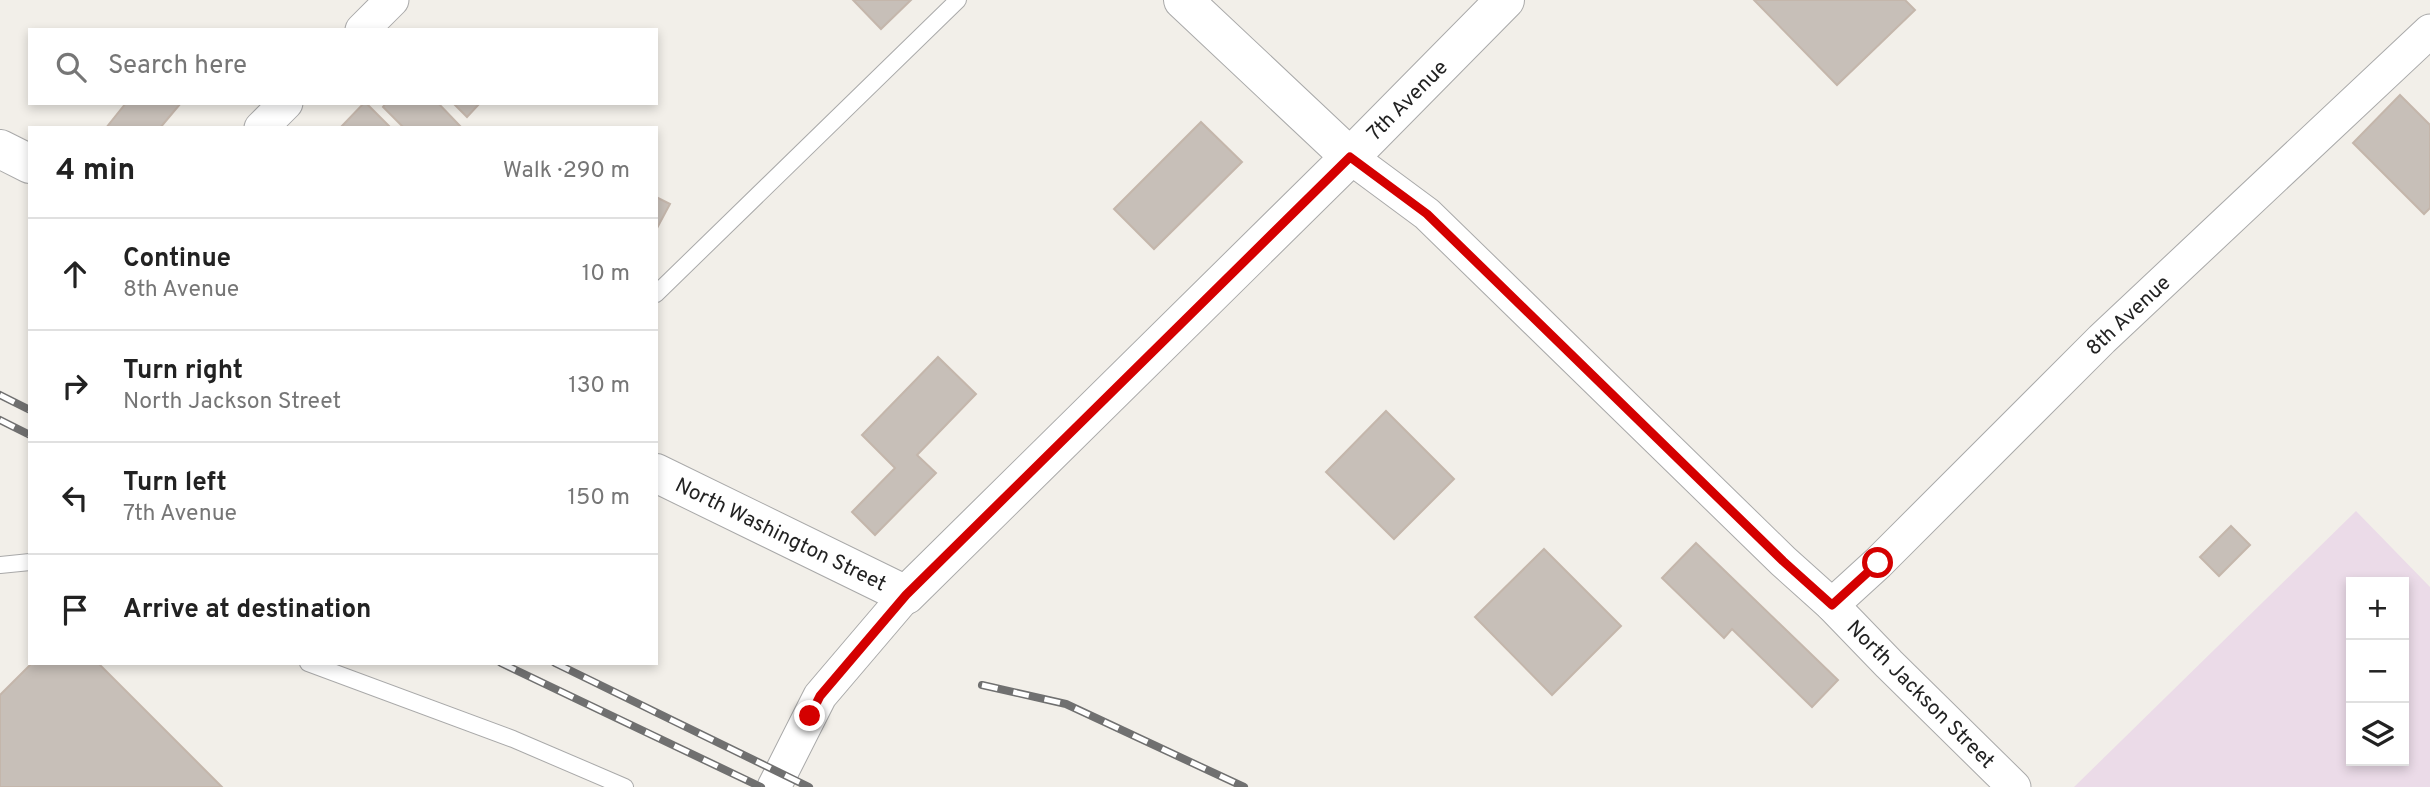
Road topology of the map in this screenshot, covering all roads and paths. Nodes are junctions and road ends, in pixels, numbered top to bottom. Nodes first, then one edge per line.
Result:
1 (393, 0) edge
2 (958, 0) edge
3 (1183, 0) edge
4 (1506, 0) edge
5 (364, 28) edge
6 (2430, 31) edge
7 (284, 105) edge
8 (263, 126) edge
9 (0, 149) edge
10 (1350, 157) junction
11 (28, 163) edge
12 (658, 291) edge
13 (658, 473) edge
14 (28, 562) edge
15 (0, 565) edge
16 (906, 595) junction
17 (1832, 605) junction
18 (313, 665) edge
19 (625, 787) edge
20 (774, 787) edge
21 (2014, 787) edge

1 - 5 street
2 - 12 lane
3 - 10 street, North Jackson Street
4 - 10 street, 7th Avenue
6 - 17 street, 8th Avenue
7 - 8 street
9 - 11 street
10 - 16 street, 7th Avenue
10 - 17 street, North Jackson Street
13 - 16 street, North Washington Street
14 - 15 lane
16 - 20 street, 7th Avenue
17 - 21 street, North Jackson Street
18 - 19 lane

